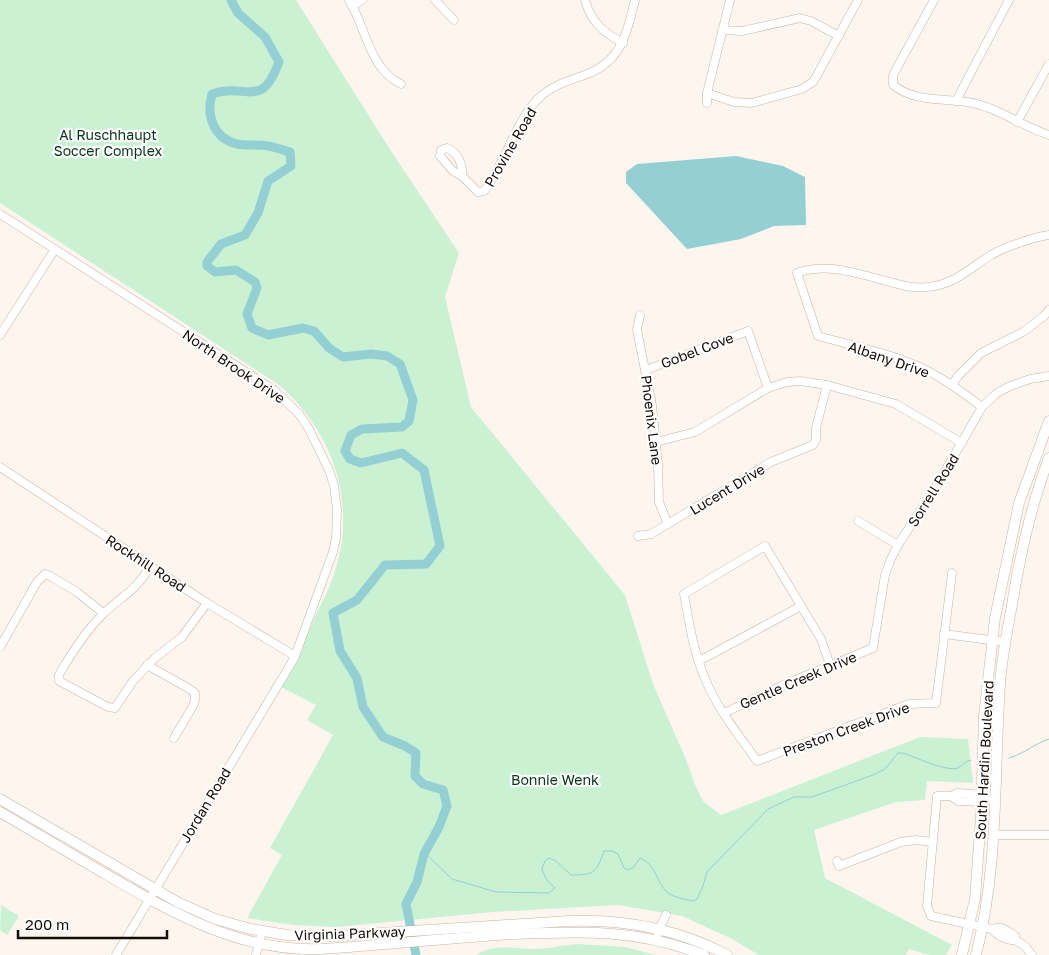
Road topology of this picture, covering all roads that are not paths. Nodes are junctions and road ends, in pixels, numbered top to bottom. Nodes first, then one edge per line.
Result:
1 (362, 0) edge
2 (435, 0) edge
3 (585, 0) edge
4 (635, 0) edge
5 (730, 0) edge
6 (858, 0) edge
7 (934, 0) edge
8 (1009, 0) edge
9 (350, 3) edge
10 (454, 20) dead end
11 (722, 30) junction
12 (839, 36) junction
13 (623, 43) junction
14 (1049, 64) edge
15 (402, 84) dead end
16 (707, 93) junction
17 (956, 101) junction
18 (707, 103) dead end
19 (1017, 122) junction
20 (1049, 135) edge
21 (462, 176) dead end
22 (0, 214) edge
23 (1049, 235) edge
24 (55, 249) junction
25 (1049, 310) edge
26 (640, 315) dead end
27 (0, 335) edge
28 (646, 370) junction
29 (1049, 376) edge
30 (827, 385) junction
31 (952, 385) junction
32 (768, 388) junction
33 (982, 407) junction
34 (1049, 422) edge
35 (656, 442) junction
36 (962, 443) junction
37 (1049, 458) edge
38 (0, 467) edge
39 (858, 521) dead end
40 (668, 524) junction
41 (638, 536) dead end
42 (898, 545) junction
43 (150, 566) junction
44 (952, 573) dead end
45 (207, 603) junction
46 (801, 606) junction
47 (103, 613) junction
48 (944, 634) junction
49 (992, 640) junction
50 (1005, 642) junction
51 (0, 646) edge
52 (873, 648) joint
53 (295, 656) junction
54 (699, 661) junction
55 (148, 665) junction
56 (830, 665) junction
57 (724, 713) junction
58 (174, 738) dead end
59 (981, 798) junction
60 (995, 798) junction
61 (0, 799) edge
62 (0, 812) edge
63 (993, 835) junction
64 (1049, 835) edge
65 (932, 842) junction
66 (837, 861) dead end
67 (154, 889) junction
68 (149, 899) junction
69 (666, 915) dead end
70 (969, 925) junction
71 (988, 928) junction
72 (659, 929) junction
73 (262, 931) junction
74 (457, 933) junction
75 (366, 940) junction
76 (656, 940) junction
77 (259, 943) junction
78 (116, 955) edge
79 (256, 955) edge
80 (704, 955) edge
81 (727, 955) edge
82 (962, 955) edge
83 (976, 955) edge
84 (1032, 955) edge

1 - 9 street
2 - 10 street
3 - 13 street
4 - 13 street, Provine Road
5 - 11 street
6 - 12 street
7 - 17 street
8 - 17 street
9 - 15 street
11 - 12 street
11 - 16 street
12 - 16 street
13 - 21 street, Provine Road
14 - 19 street
16 - 18 street
17 - 19 street
19 - 20 street
22 - 24 street, North Brook Drive
23 - 31 street, Albany Drive
24 - 27 street
24 - 53 street, North Brook Drive
25 - 31 street
26 - 28 street, Phoenix Lane
28 - 32 street, Gobel Cove
28 - 35 street, Phoenix Lane
29 - 33 street, Sorrell Road
30 - 32 street
30 - 36 street
30 - 40 street, Lucent Drive
31 - 33 street, Albany Drive
32 - 35 street
33 - 36 street, Sorrell Road
34 - 49 main road, South Hardin Boulevard
35 - 40 street, Phoenix Lane
36 - 42 street, Sorrell Road
37 - 50 main road, South Hardin Boulevard
38 - 43 street, Rockhill Road
39 - 42 street
40 - 41 street, Lucent Drive
42 - 52 street, Sorrell Road
43 - 45 street, Rockhill Road
43 - 47 street
44 - 48 street
45 - 53 street, Rockhill Road
45 - 55 street
46 - 54 street
46 - 54 street
46 - 56 street
47 - 51 street
47 - 55 street
48 - 49 street
48 - 57 street, Preston Creek Drive
49 - 50 street
49 - 59 main road, South Hardin Boulevard
50 - 60 main road, South Hardin Boulevard
52 - 56 street, Gentle Creek Drive
53 - 67 street, Jordan Road
54 - 57 street
55 - 58 street
56 - 57 street, Gentle Creek Drive
59 - 60 street
59 - 65 street
59 - 70 main road, South Hardin Boulevard
60 - 63 main road, South Hardin Boulevard
61 - 67 main road, Virginia Parkway
62 - 68 main road, Virginia Parkway
63 - 64 street
63 - 71 main road, South Hardin Boulevard
65 - 66 street
65 - 70 street
67 - 68 street, Jordan Road
67 - 73 main road, Virginia Parkway
68 - 77 main road, Virginia Parkway
68 - 78 street, Jordan Road
69 - 72 street
70 - 71 street
70 - 82 main road, South Hardin Boulevard
71 - 83 main road, South Hardin Boulevard
71 - 84 street
72 - 74 main road, Virginia Parkway
72 - 76 street
72 - 81 main road, Virginia Parkway
73 - 75 main road, Virginia Parkway
73 - 77 street
74 - 75 main road, Virginia Parkway
74 - 76 main road, Virginia Parkway
75 - 77 main road, Virginia Parkway
76 - 80 main road, Virginia Parkway
77 - 79 street

